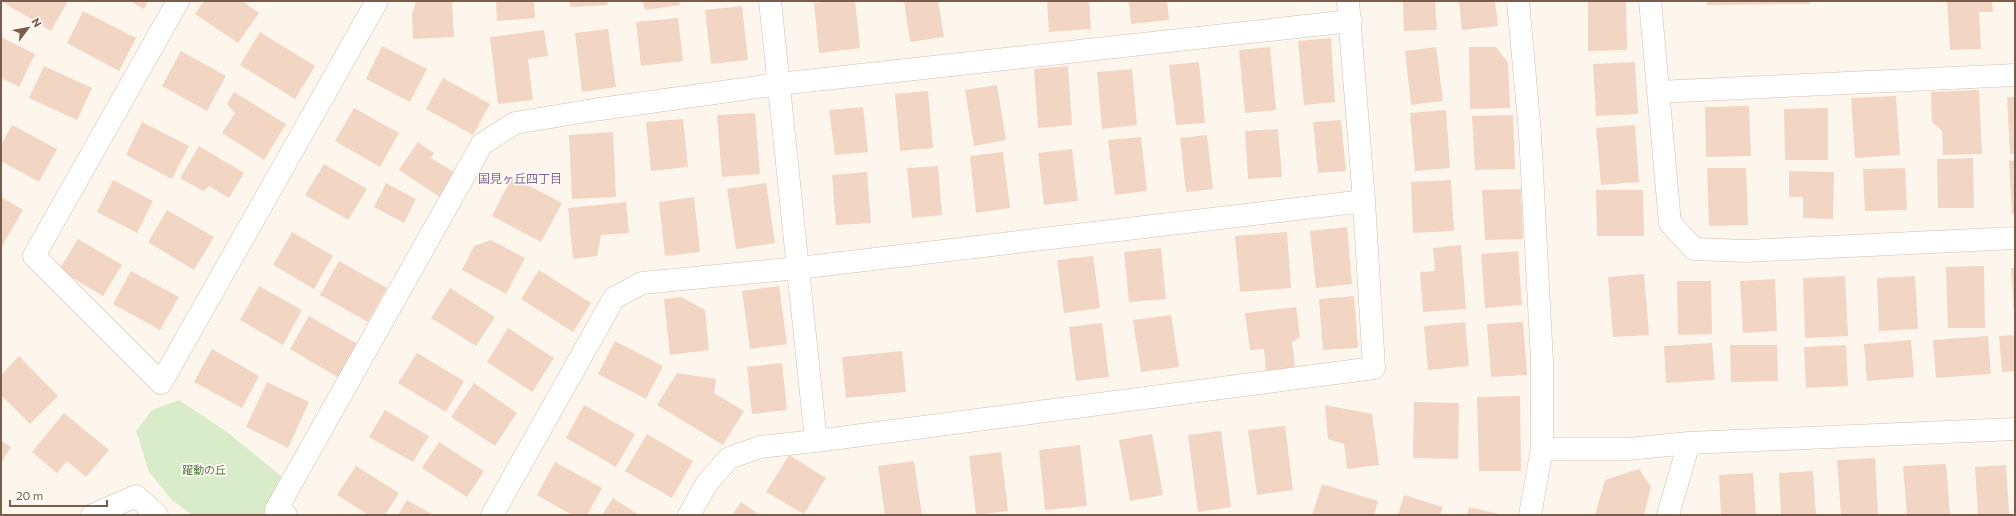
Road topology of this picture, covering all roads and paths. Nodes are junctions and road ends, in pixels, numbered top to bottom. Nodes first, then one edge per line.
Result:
1 (178, 1) edge
2 (377, 1) edge
3 (770, 1) edge
4 (1518, 1) edge
5 (1650, 1) edge
6 (1350, 11) edge
7 (2015, 75) edge
8 (779, 84) junction
9 (1658, 92) junction
10 (1364, 201) junction
11 (2015, 238) edge
12 (798, 268) junction
13 (2015, 429) edge
14 (816, 441) junction
15 (1689, 443) junction
16 (1542, 449) junction
17 (92, 515) edge
18 (157, 515) edge
19 (286, 515) edge
20 (492, 515) edge
21 (688, 515) edge
22 (1530, 515) edge
23 (1668, 515) edge

1 - 2 street
3 - 8 street
4 - 16 street
5 - 9 street
6 - 8 street
6 - 10 street
7 - 9 street
8 - 12 street
8 - 19 street
9 - 11 street
10 - 12 street
10 - 14 street
12 - 14 street
12 - 20 street
13 - 15 street
14 - 21 street
15 - 16 street
15 - 23 street
16 - 22 street
17 - 18 street

